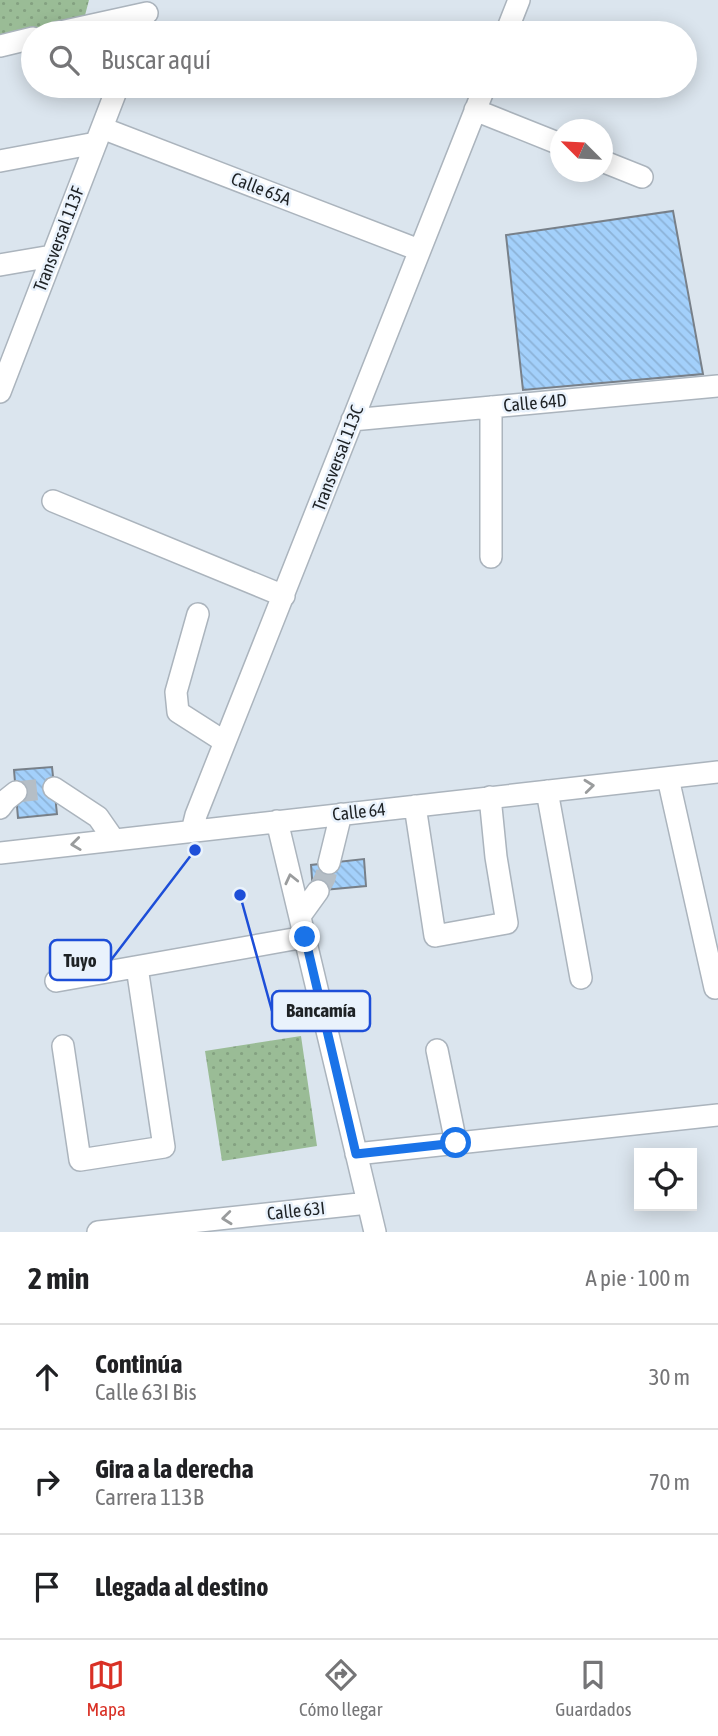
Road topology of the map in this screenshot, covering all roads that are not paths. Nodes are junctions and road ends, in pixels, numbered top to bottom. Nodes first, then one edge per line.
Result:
1 (519, 0) edge
2 (149, 6) edge
3 (97, 21) edge
4 (511, 21) edge
5 (21, 41) edge
6 (0, 46) edge
7 (113, 98) edge
8 (480, 98) edge
9 (475, 110) junction
10 (99, 135) junction
11 (550, 140) edge
12 (0, 161) edge
13 (613, 165) edge
14 (642, 177) dead end
15 (419, 250) junction
16 (52, 257) junction
17 (0, 265) edge
18 (4, 372) edge
19 (718, 386) edge
20 (0, 392) edge
21 (491, 407) junction
22 (352, 420) junction
23 (54, 500) dead end
24 (491, 557) dead end
25 (284, 596) junction
26 (198, 614) dead end
27 (225, 742) junction
28 (718, 772) edge
29 (668, 778) junction
30 (54, 788) tunnel mouth
31 (547, 791) junction
32 (16, 792) tunnel mouth
33 (490, 797) junction
34 (415, 806) junction
35 (0, 808) edge
36 (341, 814) junction
37 (277, 821) junction
38 (192, 831) junction
39 (114, 840) junction
40 (0, 853) edge
41 (329, 863) tunnel mouth
42 (317, 891) tunnel mouth
43 (300, 916) junction
44 (305, 937) junction
45 (137, 967) junction
46 (581, 978) dead end
47 (56, 981) dead end
48 (715, 988) dead end
49 (64, 1046) dead end
50 (437, 1050) dead end
51 (718, 1115) edge
52 (456, 1143) junction
53 (356, 1154) junction
54 (368, 1203) junction
55 (124, 1231) edge
56 (98, 1232) edge
57 (375, 1232) edge

1 - 4 street
2 - 3 street
5 - 6 street
7 - 10 street, Transversal 113F
8 - 9 street, Transversal 113C
9 - 11 street
9 - 15 street, Transversal 113C
10 - 12 street
10 - 15 street, Calle 65A
10 - 16 street, Transversal 113F
13 - 14 street
15 - 22 street, Transversal 113C
16 - 17 street
16 - 18 street, Transversal 113F
18 - 20 street, Transversal 113F
19 - 21 street, Calle 64D
21 - 22 street, Calle 64D
21 - 24 street
22 - 25 street, Transversal 113C
23 - 25 street
25 - 27 street, Transversal 113C
26 - 27 street
27 - 38 street, Transversal 113C
28 - 29 street, Calle 64
31 -> 29 street, Calle 64
29 - 48 street
30 - 39 street
31 - 33 street, Calle 64
31 - 46 street
32 - 35 street
33 - 34 street, Calle 64
33 - 34 street
34 - 36 street, Calle 64
36 - 37 street, Calle 64
36 - 41 street
37 - 38 street, Calle 64
43 -> 37 street
38 - 39 street, Calle 64
39 -> 40 street, Calle 64
42 - 43 street
43 - 44 street
44 - 45 street
44 - 53 street
45 - 47 street
45 - 49 street
50 - 52 street
51 - 52 street
52 - 53 street
53 - 54 street
54 -> 55 street, Calle 63I
54 - 57 street
55 - 56 street, Calle 63I

